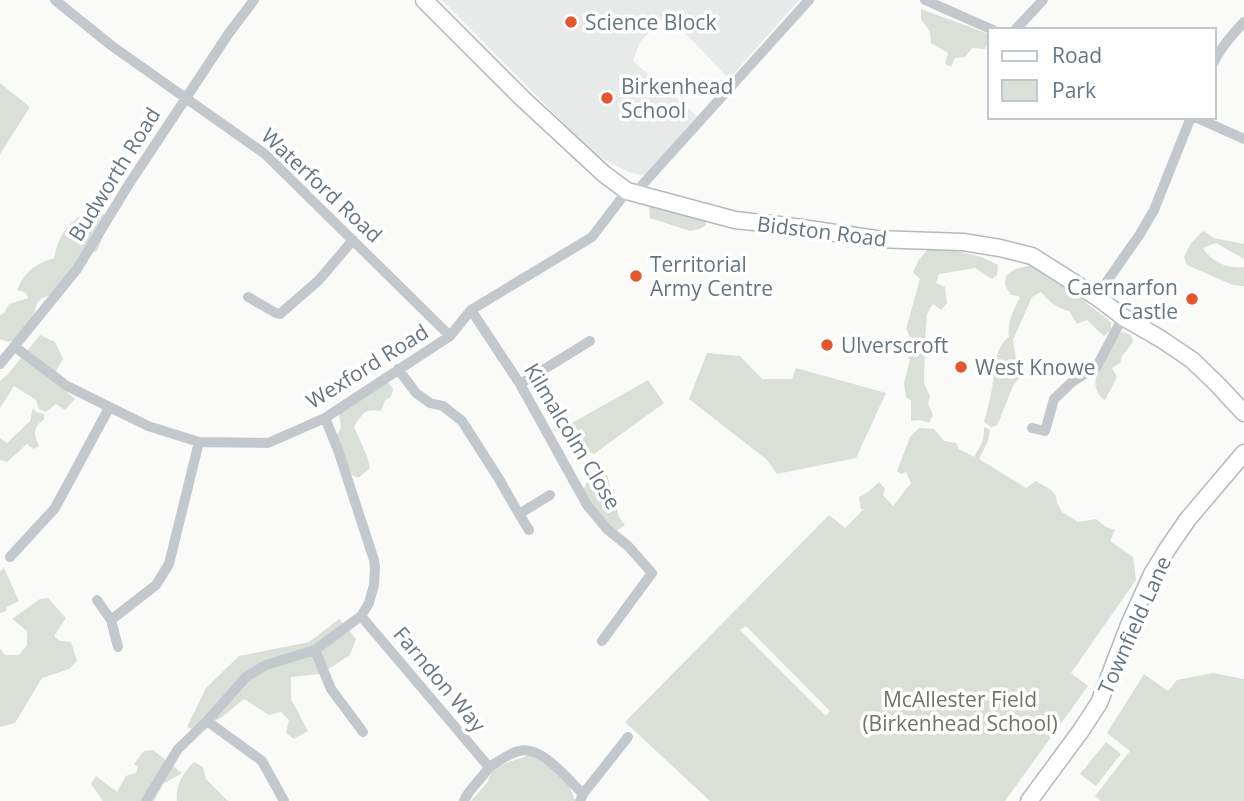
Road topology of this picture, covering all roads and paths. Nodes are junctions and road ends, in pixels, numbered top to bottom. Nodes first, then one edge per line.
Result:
1 (55, 0) edge
2 (254, 0) edge
3 (424, 0) edge
4 (809, 0) edge
5 (925, 0) edge
6 (1043, 0) edge
7 (1244, 22) edge
8 (988, 28) edge
9 (1018, 28) edge
10 (1216, 59) edge
11 (186, 97) junction
12 (1192, 119) edge
13 (1198, 119) edge
14 (1244, 139) edge
15 (630, 193) junction
16 (353, 240) junction
17 (248, 297) dead end
18 (1096, 297) junction
19 (471, 310) junction
20 (1123, 317) junction
21 (450, 336) junction
22 (590, 341) dead end
23 (15, 347) junction
24 (0, 364) edge
25 (398, 369) junction
26 (520, 384) junction
27 (109, 408) junction
28 (1244, 413) edge
29 (326, 418) junction
30 (1032, 428) dead end
31 (199, 442) junction
32 (1244, 453) edge
33 (550, 495) dead end
34 (519, 514) junction
35 (529, 530) dead end
36 (10, 558) dead end
37 (97, 600) dead end
38 (361, 616) junction
39 (111, 620) junction
40 (602, 641) dead end
41 (118, 647) dead end
42 (315, 650) junction
43 (207, 721) junction
44 (363, 732) dead end
45 (628, 737) dead end
46 (489, 767) junction
47 (581, 797) edge
48 (146, 801) edge
49 (284, 801) edge
50 (464, 801) edge
51 (1029, 801) edge

1 - 11 street, Waterford Road
2 - 11 street, Budworth Road
3 - 15 main road, Bidston Road
4 - 15 street, Wexford Road
5 - 8 street
6 - 9 street
7 - 10 street
11 - 16 street, Waterford Road
11 - 23 street, Budworth Road
12 - 18 street
13 - 14 street
15 - 18 main road, Bidston Road
15 - 19 street, Wexford Road
16 - 17 street
16 - 21 street, Waterford Road
18 - 20 main road, Bidston Road
19 - 21 street, Wexford Road
19 - 26 street, Kilmalcolm Close
20 - 28 main road, Bidston Road
20 - 30 street
21 - 25 street, Wexford Road
22 - 26 street
23 - 24 street, Budworth Road
23 - 27 street, Wexford Road
25 - 29 street, Wexford Road
25 - 34 street
26 - 40 street, Kilmalcolm Close
27 - 31 street, Wexford Road
27 - 36 street
29 - 31 street, Wexford Road
29 - 38 street
31 - 39 street
32 - 51 main road, Townfield Lane
33 - 34 street
34 - 35 street
37 - 39 street
38 - 42 street
38 - 46 street, Farndon Way
39 - 41 street
42 - 43 street
42 - 44 street
43 - 48 street
43 - 49 street
45 - 47 street
46 - 47 street
46 - 50 street

